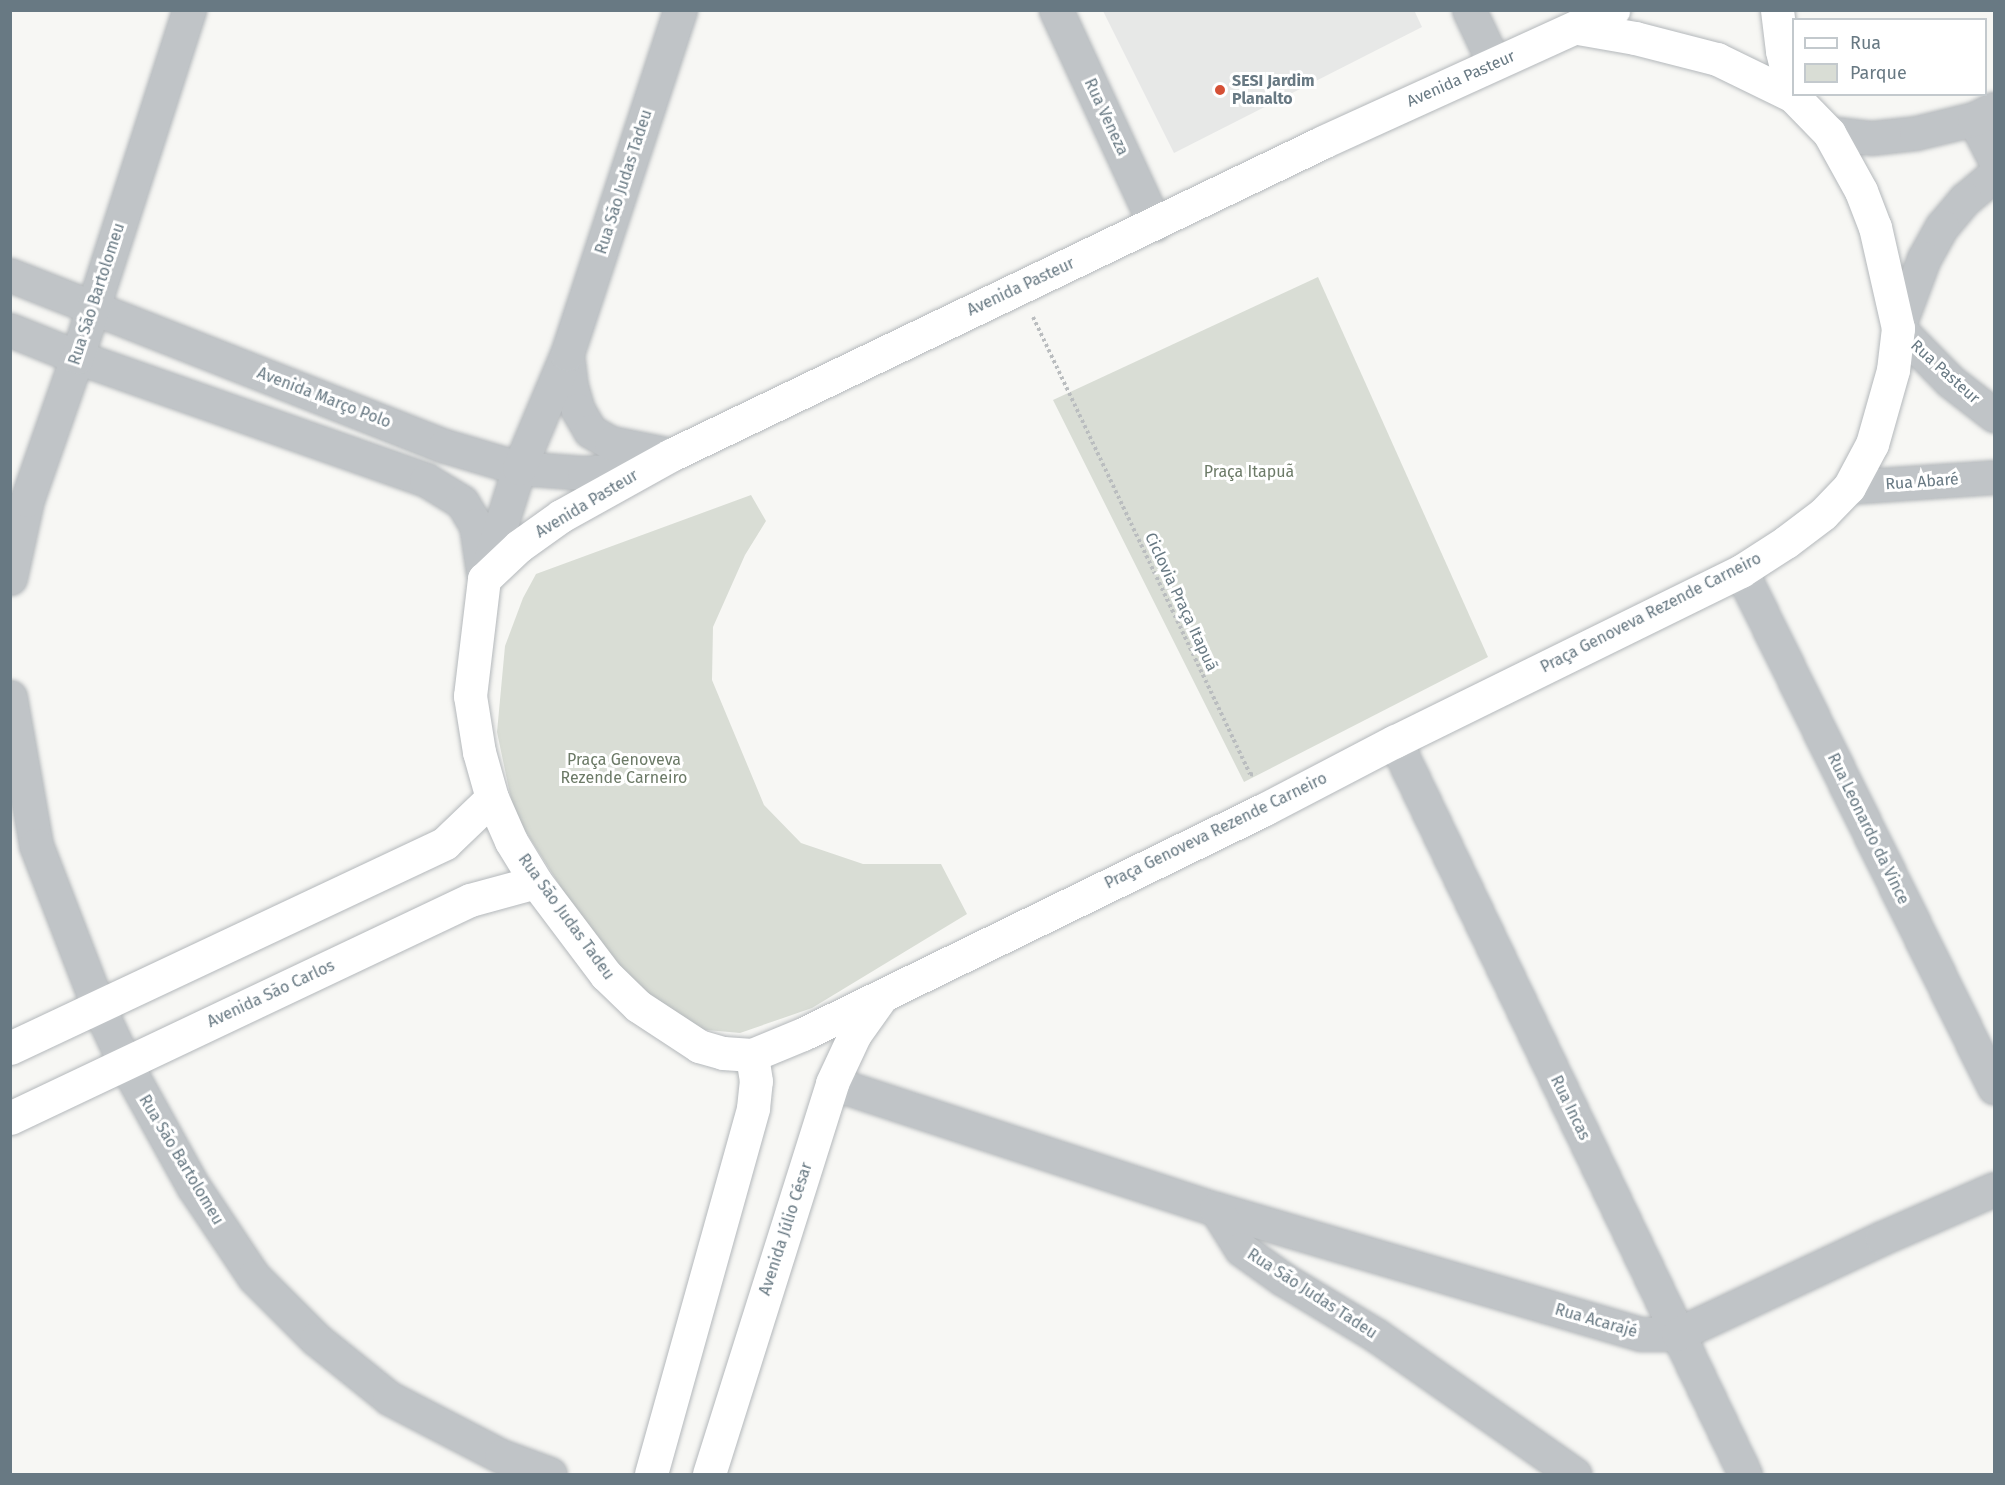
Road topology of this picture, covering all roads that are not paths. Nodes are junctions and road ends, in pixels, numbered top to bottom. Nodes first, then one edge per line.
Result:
1 (189, 10) edge
2 (680, 10) edge
3 (1056, 10) edge
4 (1469, 10) edge
5 (1613, 10) edge
6 (1777, 10) edge
7 (1578, 28) junction
8 (1494, 63) junction
9 (1792, 92) edge
10 (1792, 96) edge
11 (1793, 96) edge
12 (1984, 114) edge
13 (1829, 133) junction
14 (1995, 158) edge
15 (1995, 175) edge
16 (1155, 224) junction
17 (10, 275) edge
18 (92, 306) junction
19 (1898, 328) junction
20 (10, 330) edge
21 (567, 354) junction
22 (77, 357) junction
23 (1995, 415) edge
24 (659, 461) junction
25 (519, 468) junction
26 (1995, 477) edge
27 (1849, 487) junction
28 (1742, 571) junction
29 (10, 578) edge
30 (484, 579) junction
31 (10, 697) edge
32 (1395, 741) junction
33 (492, 798) junction
34 (536, 882) junction
35 (884, 993) junction
36 (98, 1005) junction
37 (10, 1048) edge
38 (752, 1055) junction
39 (125, 1063) junction
40 (832, 1083) junction
41 (1995, 1087) edge
42 (10, 1118) edge
43 (1995, 1189) edge
44 (1216, 1209) junction
45 (1678, 1334) junction
46 (550, 1474) edge
47 (651, 1474) edge
48 (709, 1474) edge
49 (1574, 1474) edge
50 (1745, 1474) edge

1 - 18 street, Rua São Bartolomeu
2 - 21 street, Rua São Judas Tadeu
3 - 16 street, Rua Veneza
4 - 8 street
5 - 7 main road, Avenida Pasteur
6 - 9 main road
7 - 8 main road, Avenida Pasteur
7 - 10 main road, Praça Genoveva Rezende Carneiro
8 - 16 main road, Avenida Pasteur
11 - 13 main road, Praça Genoveva Rezende Carneiro
12 - 13 street
12 - 14 street
13 - 19 main road, Praça Genoveva Rezende Carneiro
15 - 19 street
16 - 24 main road, Avenida Pasteur
17 - 18 street, Avenida Março Polo
18 - 22 street, Rua São Bartolomeu
18 - 25 street, Avenida Março Polo
19 - 23 street, Rua Pasteur
19 - 27 main road, Praça Genoveva Rezende Carneiro
20 - 22 street
21 - 24 street, Rua São Judas Tadeu
21 - 25 street, Rua São Judas Tadeu
22 - 29 street, Rua São Bartolomeu
22 - 30 street
24 - 25 street, Avenida Março Polo
24 - 30 main road, Avenida Pasteur
25 - 30 street, Rua São Judas Tadeu
26 - 27 street, Rua Abaré
27 - 28 main road, Praça Genoveva Rezende Carneiro
28 - 32 main road, Praça Genoveva Rezende Carneiro
28 - 41 street, Rua Leonardo da Vince
30 - 33 main road, Rua São Judas Tadeu
31 - 36 street, Rua São Bartolomeu
32 - 35 main road, Praça Genoveva Rezende Carneiro
32 - 45 street, Rua Incas
33 - 34 main road, Rua São Judas Tadeu
33 - 36 main road
34 - 38 main road, Rua São Judas Tadeu
34 - 39 main road, Avenida São Carlos
35 - 38 main road, Rua São Judas Tadeu
35 - 40 main road, Avenida Júlio César
36 - 37 main road
36 - 39 street, Rua São Bartolomeu
38 - 47 main road
39 - 42 main road, Avenida São Carlos
39 - 46 street, Rua São Bartolomeu
40 - 44 street
40 - 48 main road, Avenida Júlio César
43 - 45 street, Rua Acarajé
44 - 45 street, Rua Acarajé
44 - 49 street, Rua São Judas Tadeu
45 - 50 street, Rua Incas

